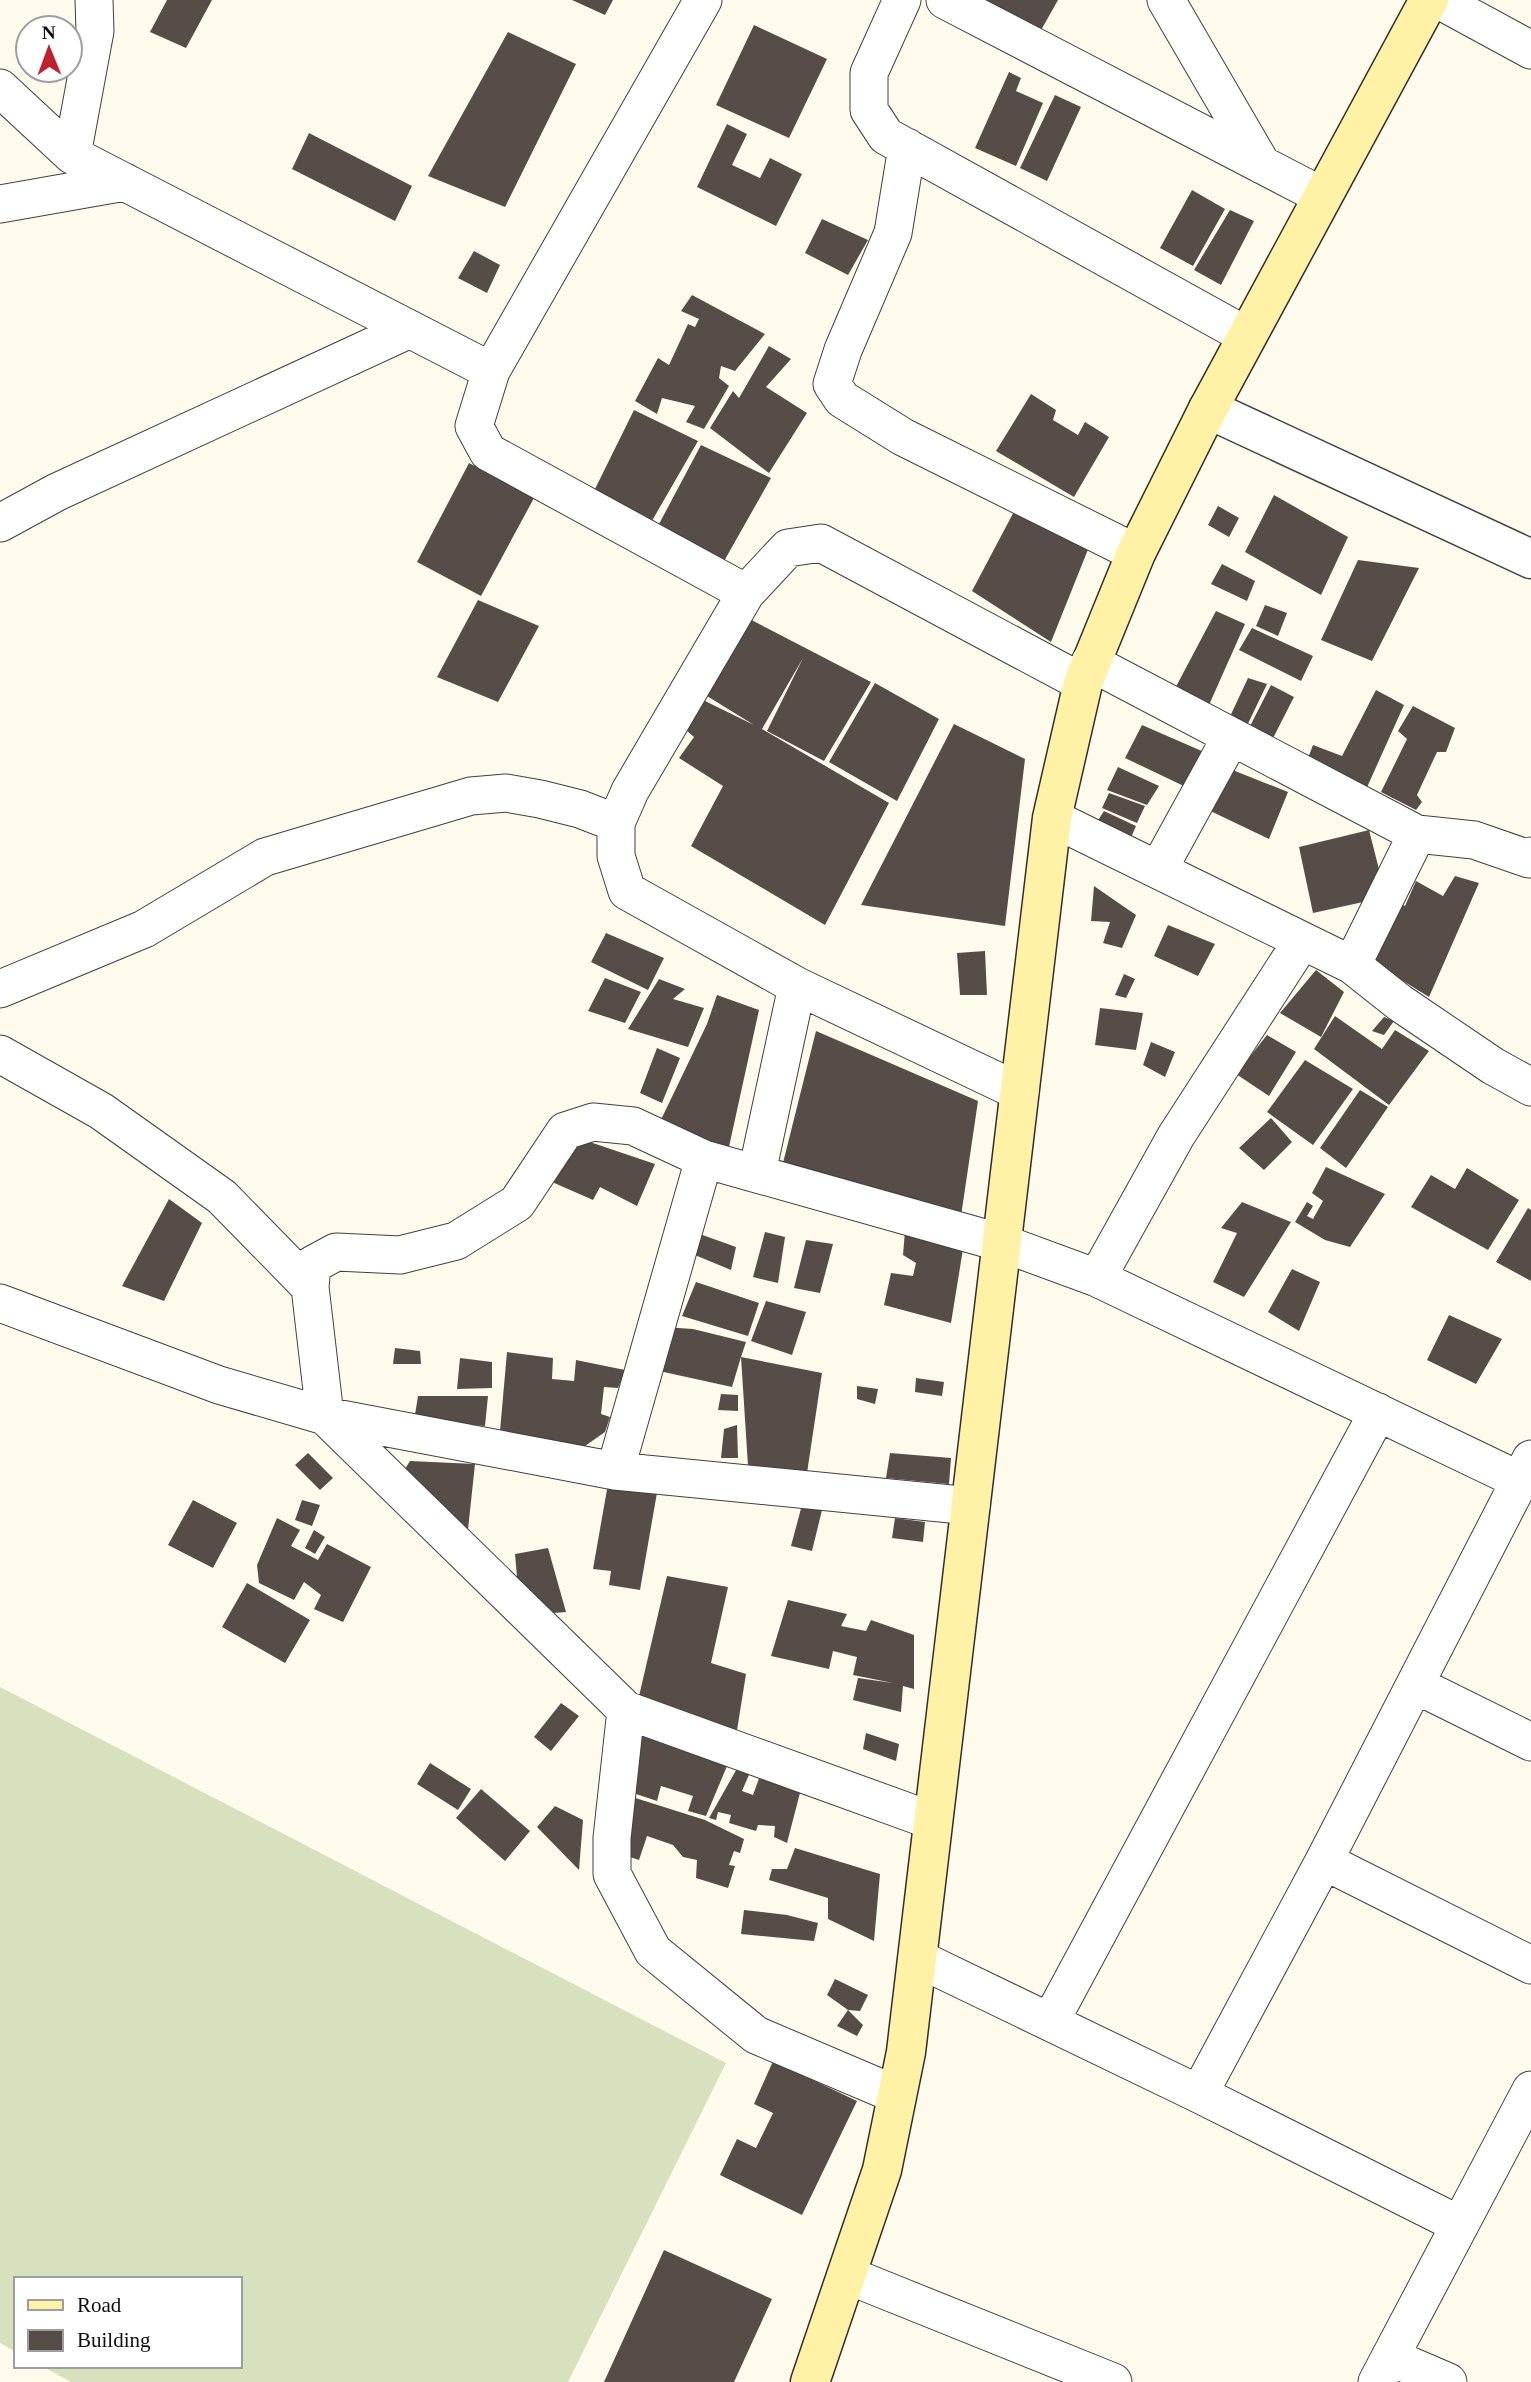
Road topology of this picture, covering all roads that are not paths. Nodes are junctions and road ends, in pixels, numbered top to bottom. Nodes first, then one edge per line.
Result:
1 (94, 0) edge
2 (703, 0) edge
3 (902, 0) edge
4 (945, 0) edge
5 (1166, 0) edge
6 (1429, 0) edge
7 (1439, 0) edge
8 (1531, 50) edge
9 (0, 88) edge
10 (907, 147) junction
11 (72, 155) junction
12 (1262, 165) junction
13 (125, 182) junction
14 (1322, 196) junction
15 (0, 204) edge
16 (410, 329) junction
17 (1247, 336) junction
18 (491, 371) junction
19 (1208, 409) junction
20 (0, 523) edge
21 (1136, 553) junction
22 (1531, 559) edge
23 (746, 593) junction
24 (1087, 673) junction
25 (1231, 737) junction
26 (1052, 818) junction
27 (617, 823) junction
28 (1418, 834) junction
29 (1530, 858) edge
30 (1158, 870) junction
31 (1302, 941) junction
32 (1353, 965) junction
33 (797, 986) junction
34 (0, 989) edge
35 (0, 1054) edge
36 (1531, 1087) edge
37 (1020, 1092) junction
38 (704, 1158) junction
39 (757, 1173) junction
40 (1002, 1243) junction
41 (1097, 1278) junction
42 (310, 1287) junction
43 (0, 1303) edge
44 (1378, 1412) junction
45 (325, 1416) junction
46 (1526, 1470) edge
47 (615, 1471) junction
48 (971, 1506) junction
49 (1416, 1685) junction
50 (626, 1710) junction
51 (1531, 1742) edge
52 (933, 1821) junction
53 (1324, 1861) junction
54 (917, 1958) junction
55 (1531, 1965) edge
56 (1050, 2022) junction
57 (1531, 2090) edge
58 (1199, 2094) junction
59 (897, 2095) junction
60 (1460, 2225) junction
61 (848, 2275) junction
62 (1384, 2369) edge
63 (810, 2382) edge
64 (1113, 2382) edge
65 (1448, 2382) edge

1 - 11 street
2 - 18 street
3 - 10 street
4 - 12 street
5 - 12 street
6 - 14 main road
7 - 8 street
9 - 11 street
10 - 17 street
10 - 21 street
11 - 13 street
12 - 14 street
13 - 15 street
13 - 16 street
14 - 17 main road
16 - 18 street
16 - 20 street
17 - 19 main road
18 - 23 street
19 - 21 main road
19 - 22 street
21 - 24 main road
23 - 24 street
23 - 27 street
24 - 25 street
24 - 26 main road
25 - 28 street
25 - 30 street
26 - 30 street
26 - 37 main road
27 - 33 street
27 - 34 street
28 - 29 street
28 - 32 street
30 - 31 street
31 - 32 street
31 - 41 street
32 - 36 street
33 - 37 street
33 - 39 street
35 - 42 street
37 - 40 main road
38 - 39 street
38 - 42 street
38 - 47 street
39 - 40 street
40 - 41 street
40 - 48 main road
41 - 44 street
42 - 45 street
43 - 45 street
44 - 46 street
44 - 56 street
45 - 47 street
45 - 50 street
46 - 49 street
47 - 48 street
48 - 52 main road
49 - 51 street
49 - 53 street
50 - 52 street
50 - 59 street
52 - 54 main road
53 - 55 street
53 - 58 street
54 - 56 street
54 - 59 main road
56 - 58 street
57 - 60 street
58 - 60 street
59 - 61 main road
60 - 62 street
61 - 63 main road
61 - 64 street
62 - 65 street

